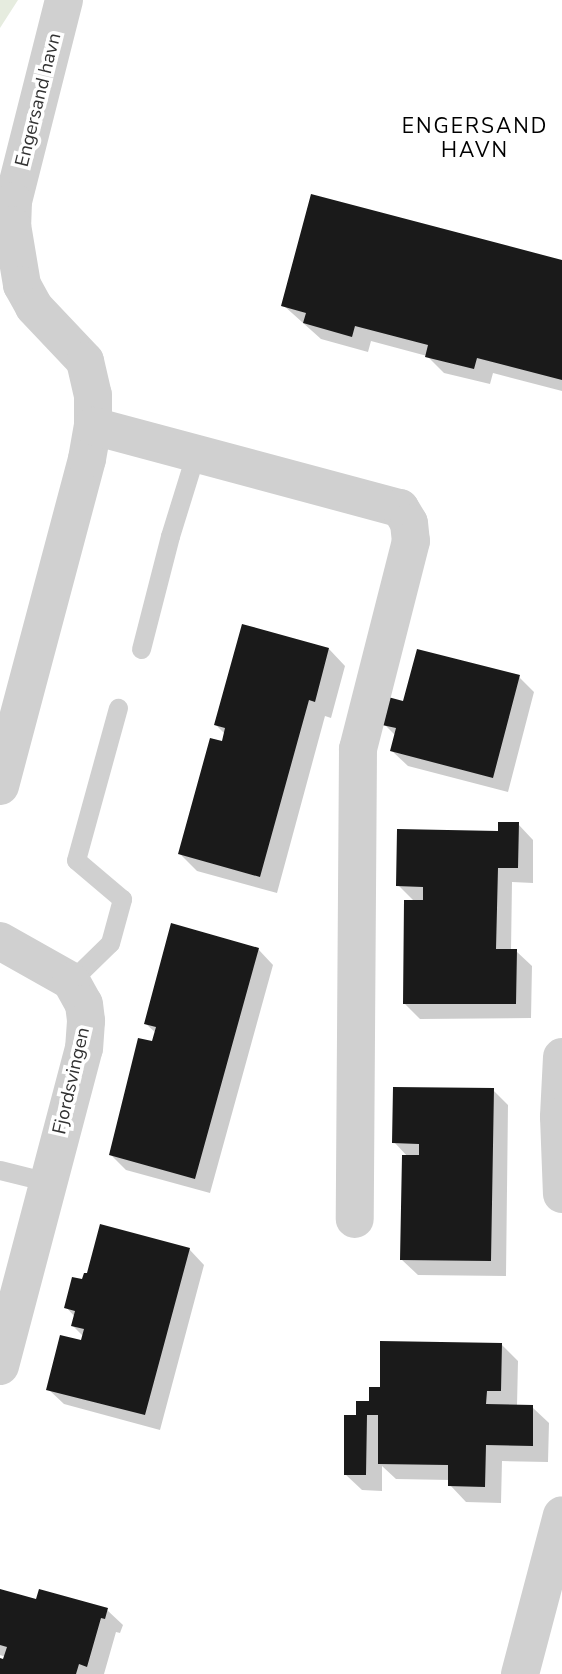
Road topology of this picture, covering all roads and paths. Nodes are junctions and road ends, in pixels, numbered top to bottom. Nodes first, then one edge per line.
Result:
1 (65, 0) edge
2 (93, 426) junction
3 (196, 452) junction
4 (141, 649) dead end
5 (118, 708) dead end
6 (5, 738) edge
7 (0, 786) edge
8 (0, 941) edge
9 (71, 981) junction
10 (562, 1057) edge
11 (0, 1170) edge
12 (48, 1182) junction
13 (562, 1194) edge
14 (355, 1219) dead end
15 (0, 1366) edge
16 (562, 1515) edge
17 (520, 1674) edge

1 - 2 street, Engersand havn
2 - 3 street
2 - 6 street, Engersand havn
3 - 4 lane
3 - 14 street
5 - 9 lane
6 - 7 street, Engersand havn
8 - 9 street
9 - 12 street, Fjordsvingen
10 - 13 street
11 - 12 lane
12 - 15 street, Fjordsvingen
16 - 17 street

